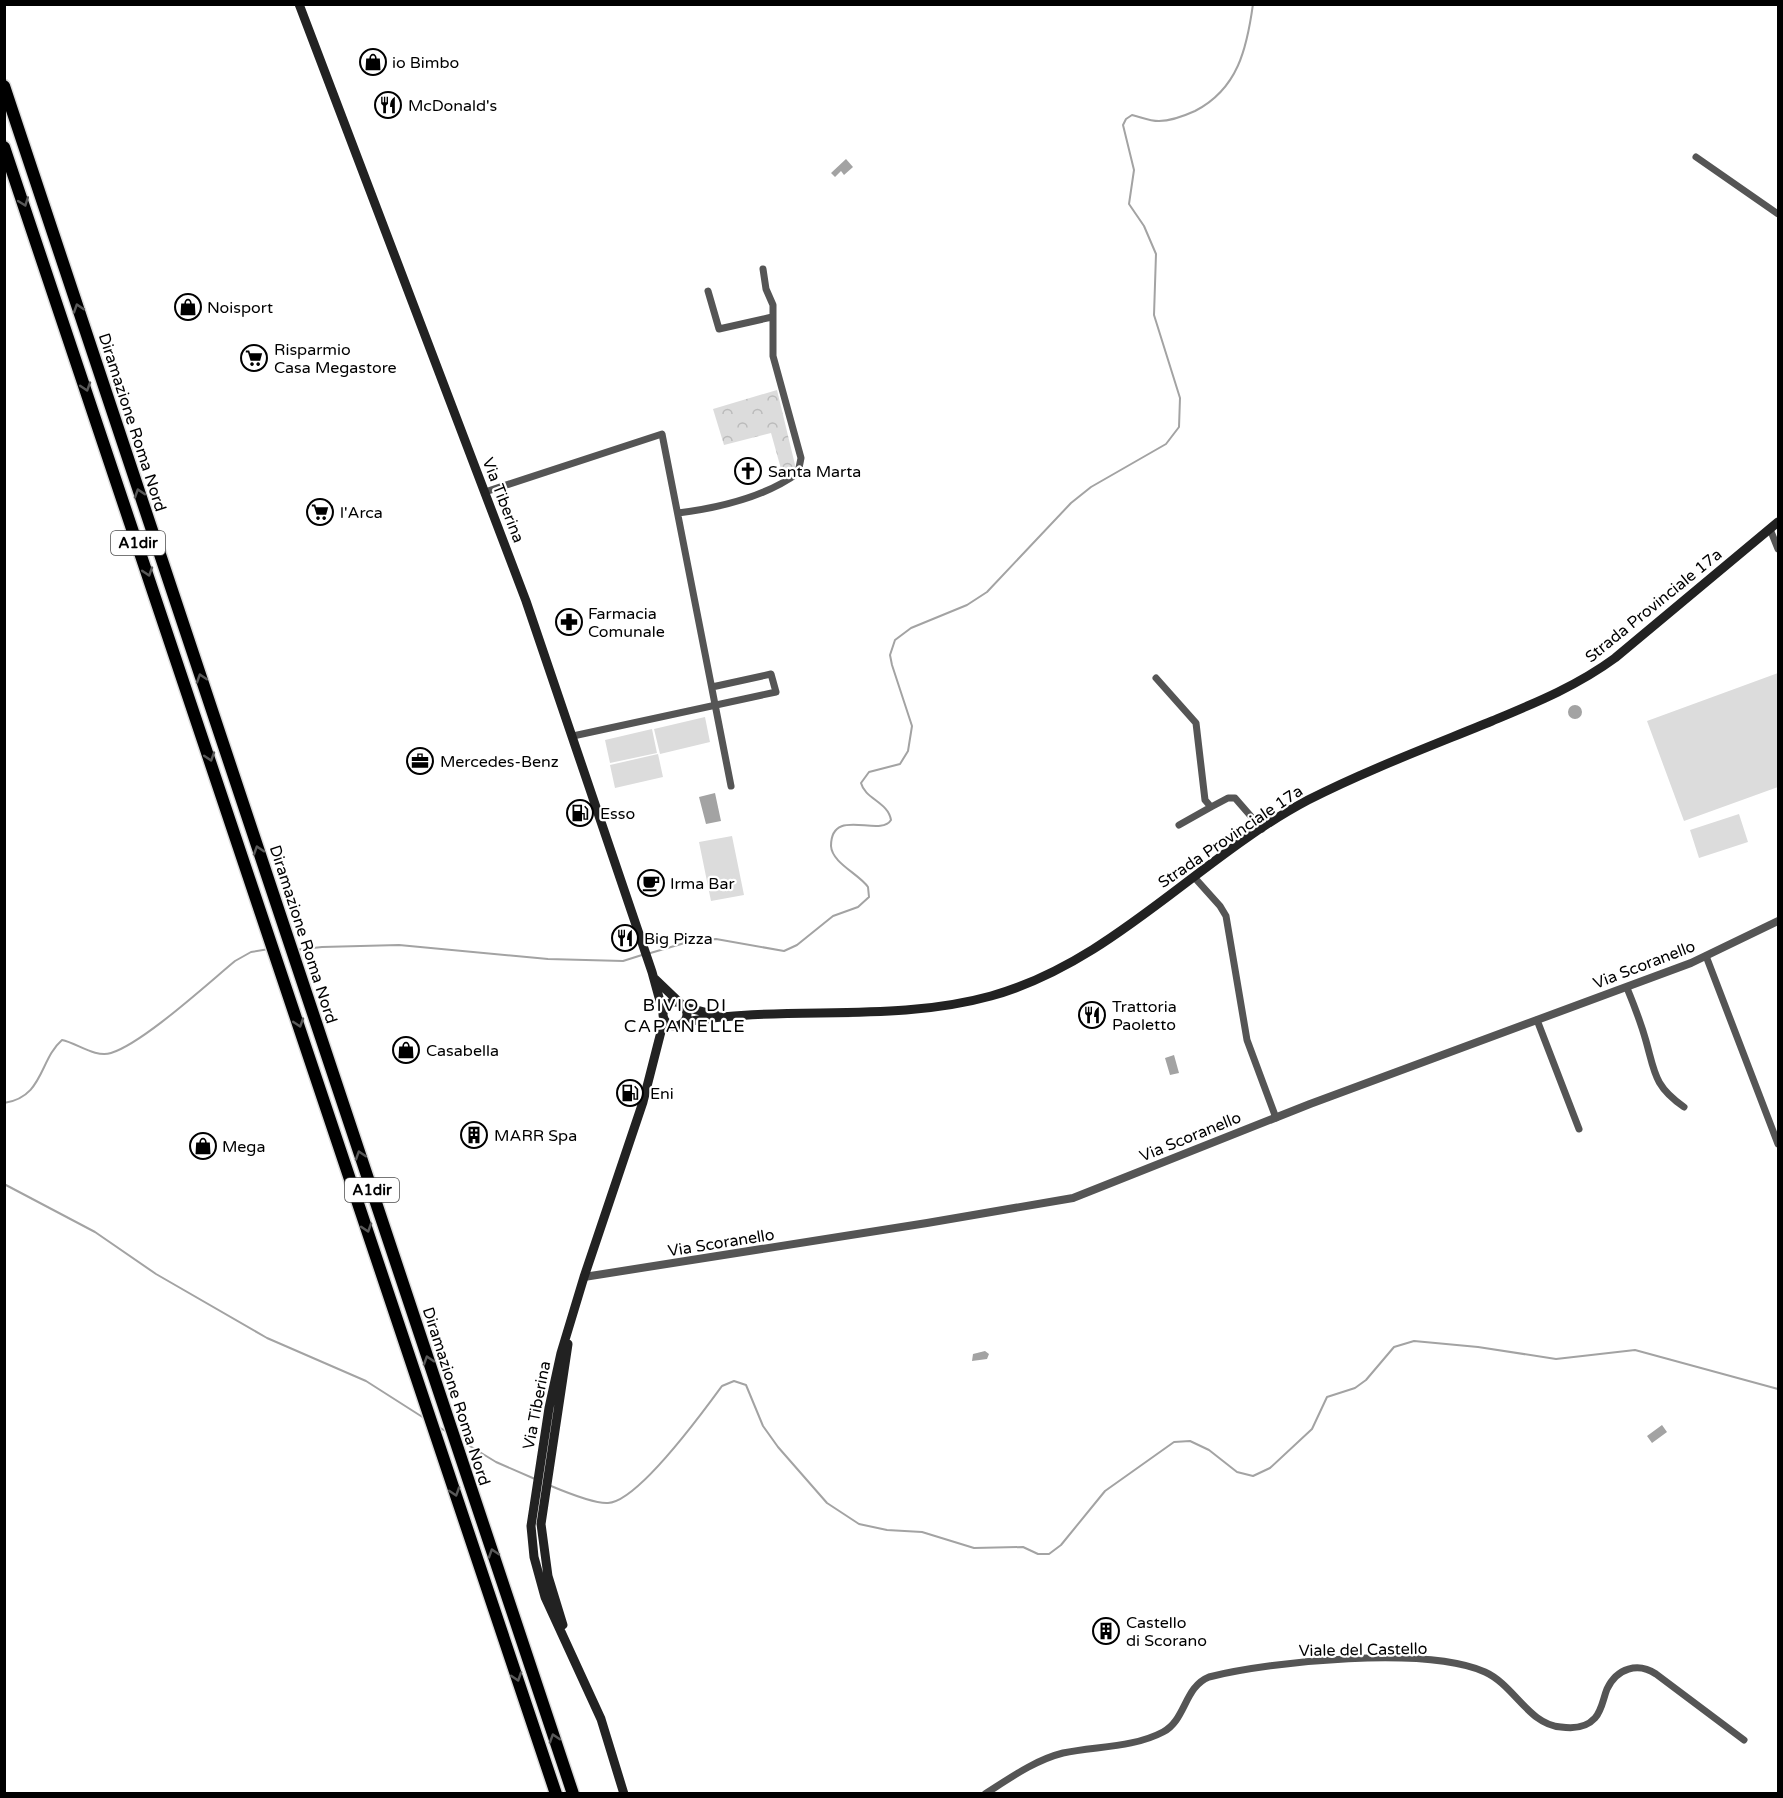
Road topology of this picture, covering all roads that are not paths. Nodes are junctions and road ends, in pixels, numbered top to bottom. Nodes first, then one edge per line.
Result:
1 (299, 4) edge
2 (4, 86) edge
3 (4, 147) edge
4 (1696, 157) dead end
5 (1779, 214) edge
6 (763, 269) dead end
7 (708, 291) dead end
8 (772, 317) junction
9 (485, 492) junction
10 (678, 513) junction
11 (1779, 522) edge
12 (1770, 529) junction
13 (1779, 549) edge
14 (1156, 678) dead end
15 (712, 687) junction
16 (715, 705) junction
17 (573, 736) junction
18 (731, 786) dead end
19 (1211, 807) junction
20 (1179, 825) dead end
21 (1262, 829) junction
22 (1194, 877) junction
23 (1779, 921) edge
24 (1706, 956) junction
25 (653, 975) junction
26 (1627, 988) junction
27 (682, 1005) junction
28 (663, 1016) junction
29 (718, 1016) junction
30 (1537, 1020) junction
31 (681, 1024) junction
32 (657, 1054) junction
33 (1684, 1107) dead end
34 (1276, 1118) junction
35 (1579, 1129) dead end
36 (1779, 1144) edge
37 (584, 1277) junction
38 (1744, 1740) dead end
39 (556, 1794) edge
40 (573, 1794) edge
41 (624, 1794) edge
42 (985, 1794) edge

1 - 9 main road, Via Tiberina
40 -> 2 highway, Diramazione Roma Nord / A1dir
3 -> 39 highway, Diramazione Roma Nord / A1dir
4 - 5 street
6 - 8 street
7 - 8 street
8 - 10 street
9 - 10 street
9 - 17 main road, Via Tiberina
10 - 15 street
11 - 12 main road, Strada Provinciale 17a
12 - 13 street
12 - 21 main road, Strada Provinciale 17a
14 - 19 street
15 - 16 street
15 - 16 street
16 - 17 street
16 - 18 street
17 - 25 main road, Via Tiberina
19 - 20 street
19 - 21 street
21 - 22 main road, Strada Provinciale 17a
22 - 29 main road, Strada Provinciale 17a
22 - 34 street
23 - 24 street, Via Scoranello
24 - 26 street, Via Scoranello
24 - 36 street
25 - 27 main road
25 - 28 main road, Via Tiberina
26 - 30 street, Via Scoranello
26 - 33 street
27 - 28 main road
27 - 29 main road
27 - 31 main road
28 - 31 main road
28 - 32 main road, Via Tiberina
29 - 31 main road
30 - 34 street, Via Scoranello
30 - 35 street
31 - 32 main road
32 - 37 main road, Via Tiberina
34 - 37 street, Via Scoranello
37 - 41 main road, Via Tiberina
38 - 42 street, Viale del Castello

